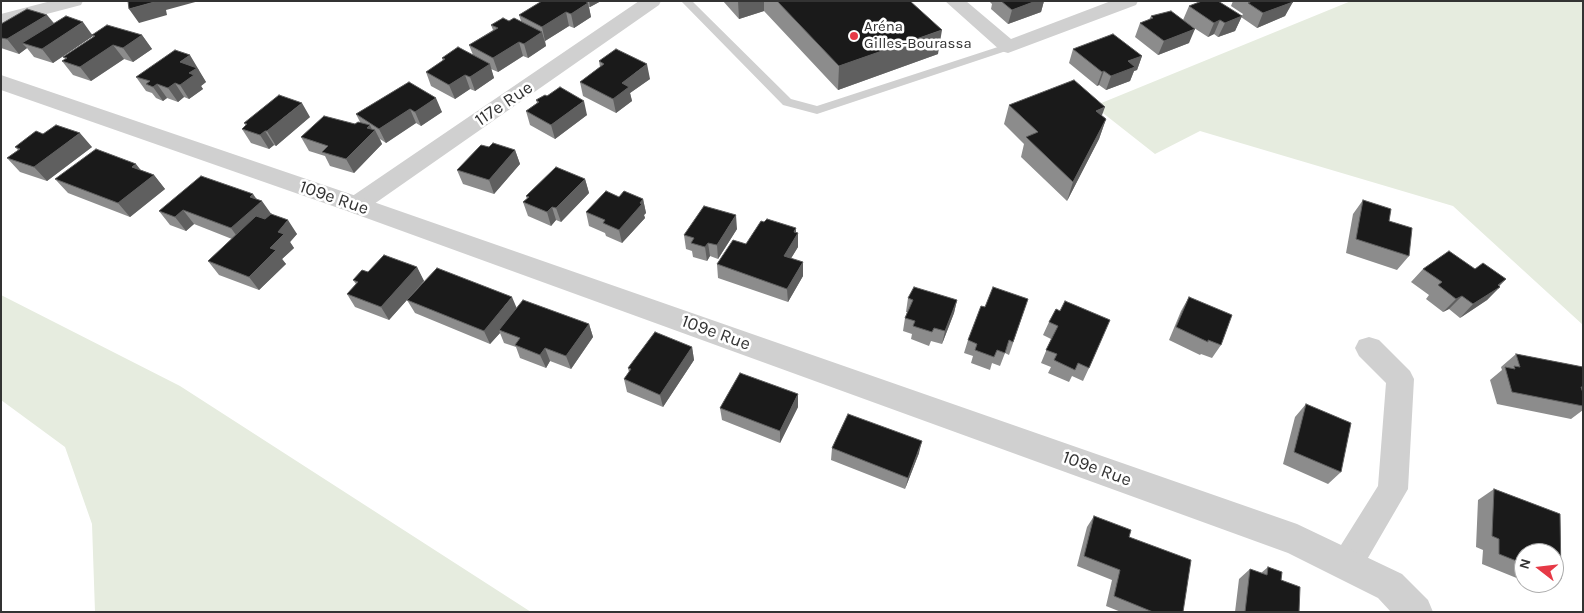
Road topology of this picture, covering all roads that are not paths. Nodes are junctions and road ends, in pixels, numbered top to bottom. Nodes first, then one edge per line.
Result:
1 (74, 1) edge
2 (652, 1) edge
3 (686, 1) edge
4 (954, 1) edge
5 (1129, 1) edge
6 (1, 20) edge
7 (1008, 47) junction
8 (1, 82) edge
9 (356, 205) junction
10 (1369, 348) dead end
11 (1347, 564) junction
12 (1416, 612) edge

1 - 6 street
2 - 9 street, 117e Rue
3 - 7 lane
4 - 7 street
5 - 7 street
8 - 9 street, 109e Rue
9 - 11 street, 109e Rue
10 - 11 street
11 - 12 street, 109e Rue

